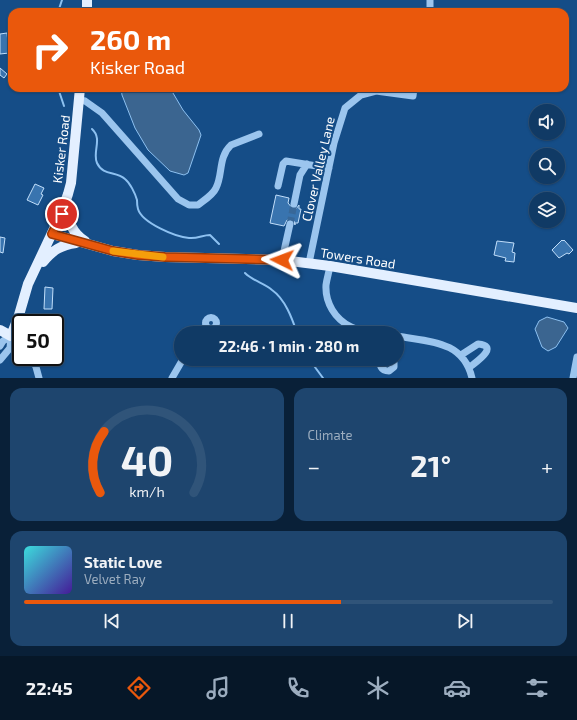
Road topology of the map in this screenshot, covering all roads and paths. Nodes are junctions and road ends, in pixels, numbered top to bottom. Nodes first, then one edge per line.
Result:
1 (80, 92) edge
2 (365, 92) edge
3 (388, 92) edge
4 (414, 92) edge
5 (80, 100) junction
6 (259, 134) dead end
7 (307, 164) junction
8 (329, 168) junction
9 (278, 186) dead end
10 (68, 194) junction
11 (294, 204) tunnel mouth
12 (290, 224) tunnel mouth
13 (52, 234) junction
14 (85, 243) junction
15 (98, 247) junction
16 (282, 260) junction
17 (309, 263) junction
18 (330, 266) junction
19 (31, 276) junction
20 (577, 308) edge
21 (349, 326) edge
22 (0, 330) edge
23 (11, 336) junction
24 (404, 337) edge
25 (0, 346) edge
26 (461, 355) junction
27 (577, 357) edge
28 (0, 359) edge
29 (36, 366) edge
30 (179, 366) edge
31 (381, 366) edge
32 (394, 366) edge
33 (470, 367) junction
34 (39, 378) edge
35 (172, 378) edge
36 (472, 378) edge
37 (573, 378) edge

1 - 5 main road, Kisker Road
2 - 8 street, Clover Valley Lane
3 - 4 street, Clover Valley Lane
5 - 6 street
5 - 10 main road, Kisker Road
7 - 8 street
7 - 9 street
7 - 11 street
8 - 17 street, Clover Valley Lane
10 - 13 main road, Kisker Road
10 - 15 main road
12 - 16 street
13 - 14 main road, Towers Road
13 - 19 main road
14 - 15 main road, Towers Road
14 - 19 main road
15 - 16 main road, Towers Road
16 - 17 main road, Towers Road
17 - 18 main road, Towers Road
18 - 20 main road, Towers Road
18 - 21 street
19 - 23 main road
22 - 23 main road
23 - 25 street
23 - 28 street
24 - 26 street
26 - 33 street
26 - 33 street
27 - 37 street
29 - 34 street
30 - 35 street
31 - 32 street
33 - 36 street

